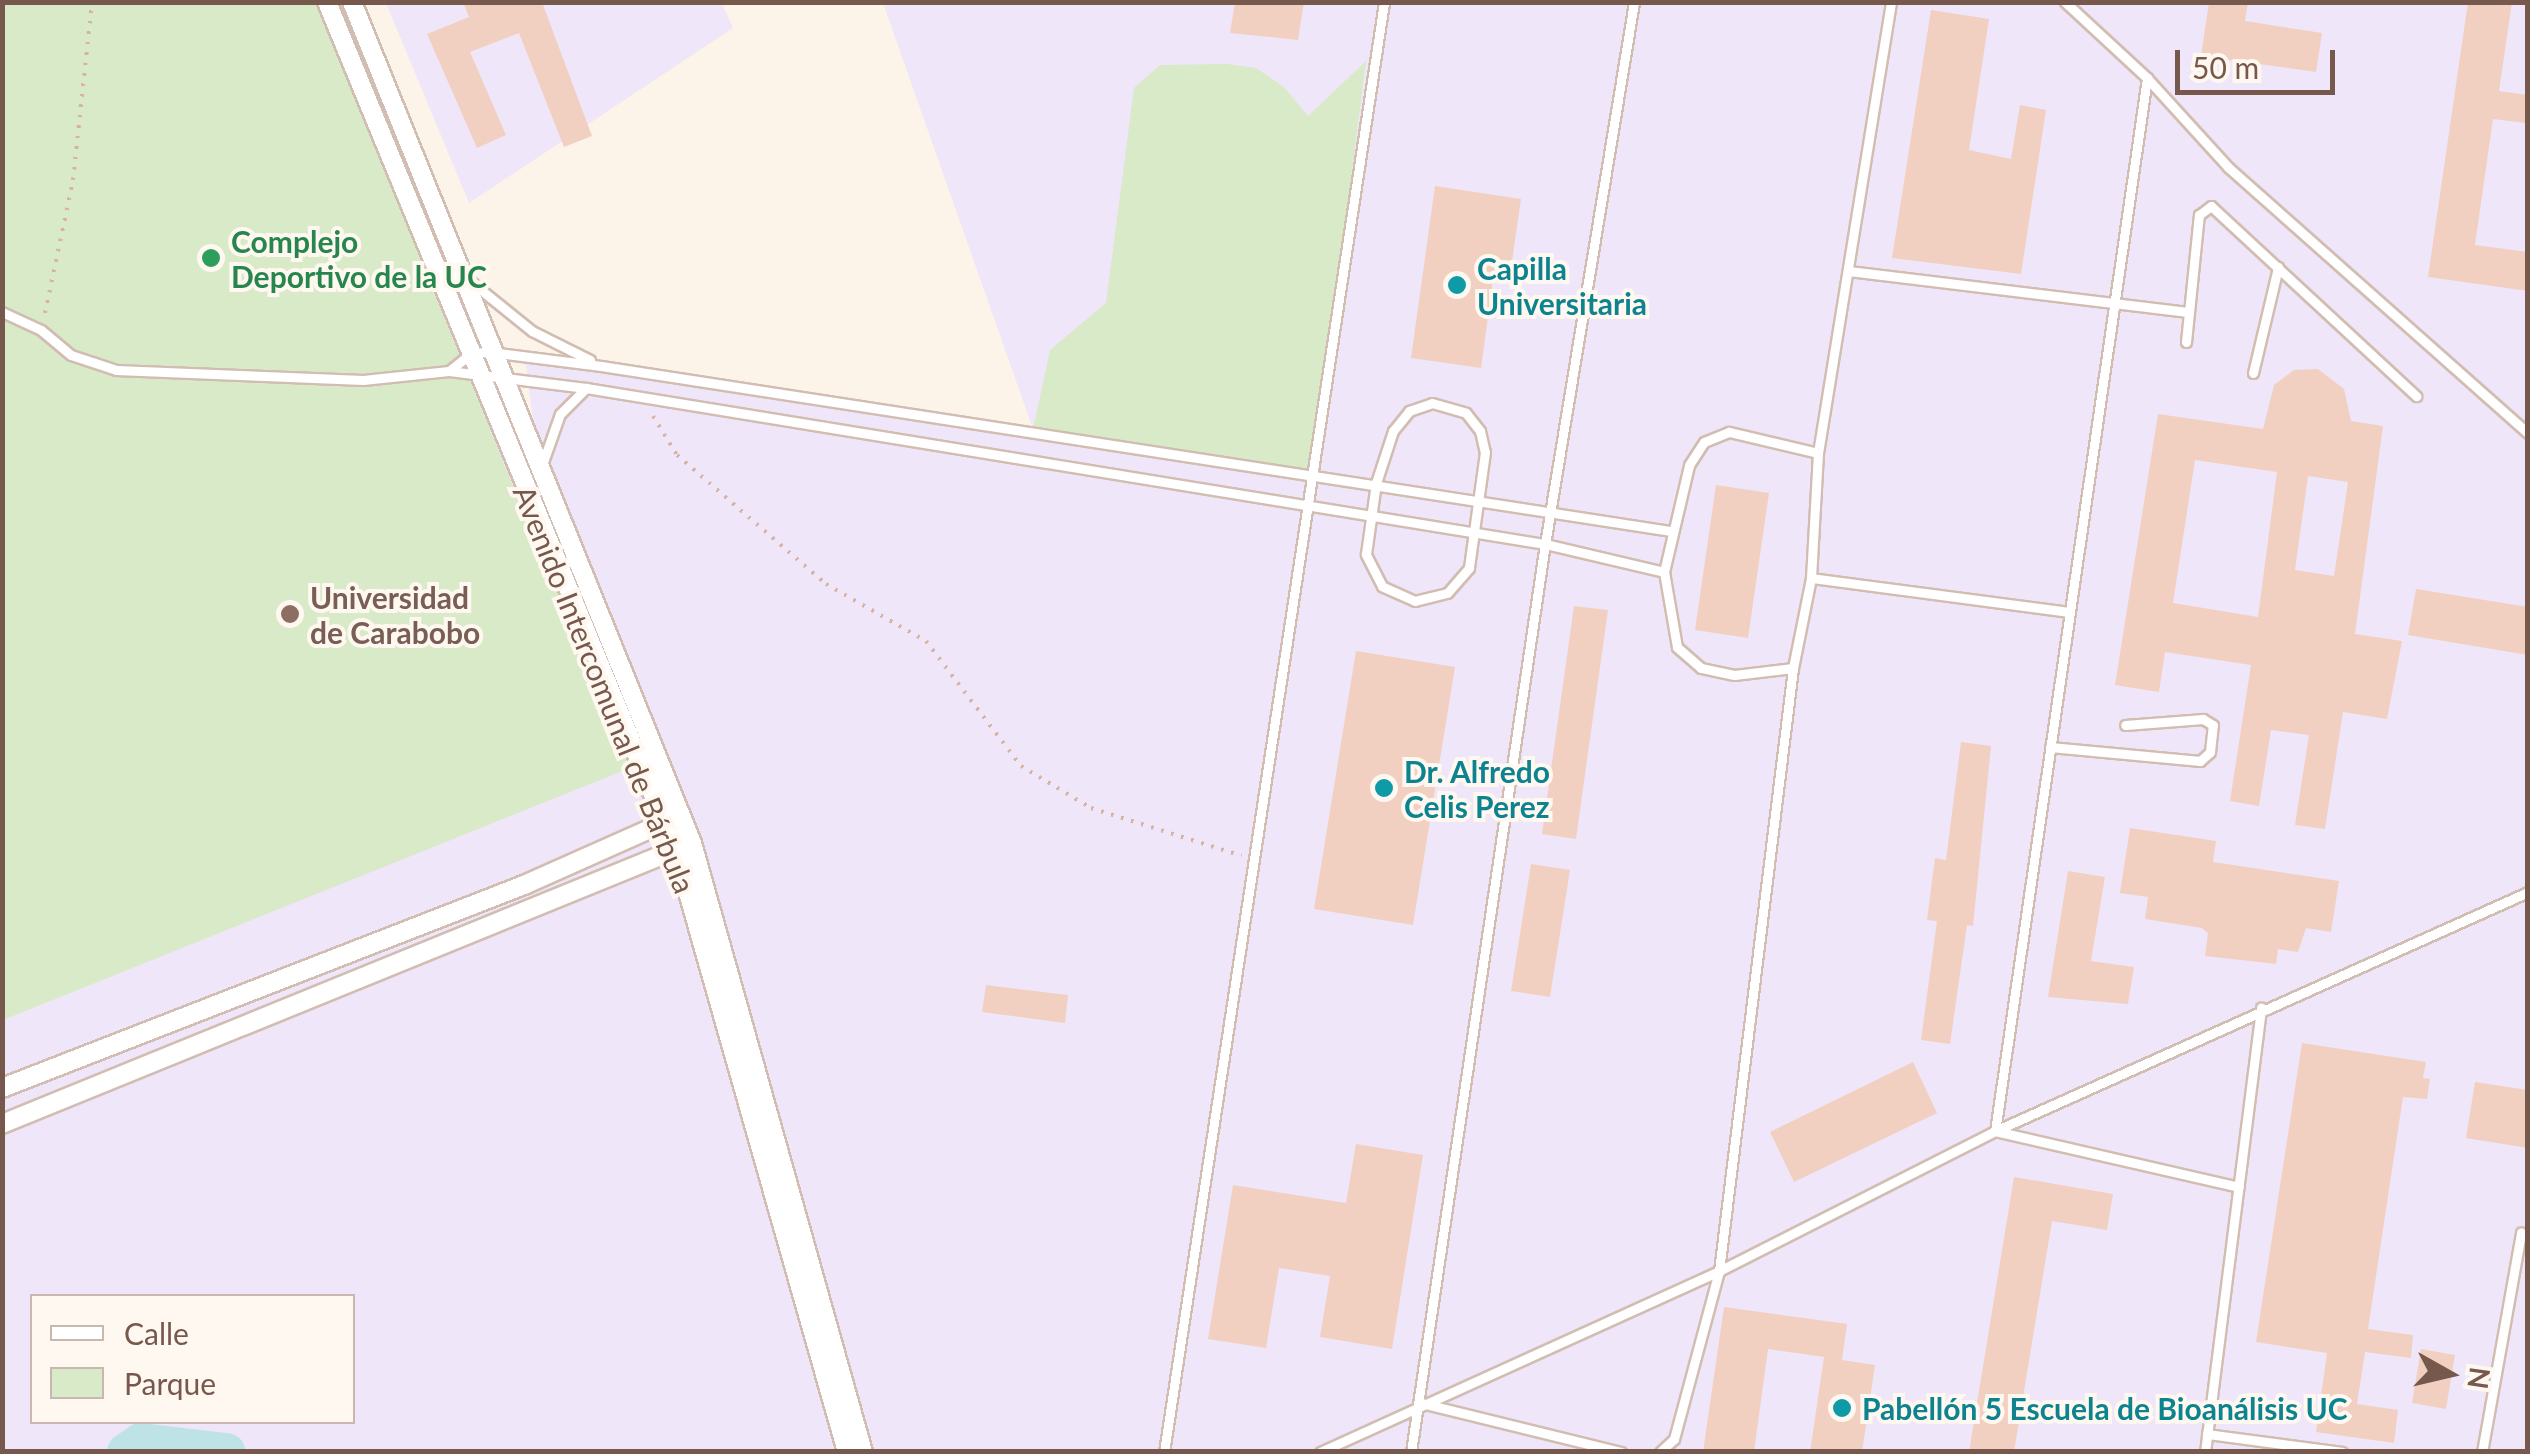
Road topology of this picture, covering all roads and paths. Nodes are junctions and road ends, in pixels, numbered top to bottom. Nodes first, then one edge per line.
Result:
1 (92, 2) edge
2 (327, 2) edge
3 (352, 2) edge
4 (1384, 2) edge
5 (1634, 2) edge
6 (1891, 2) edge
7 (2065, 2) edge
8 (2147, 78) junction
9 (2278, 267) junction
10 (1848, 270) junction
11 (458, 272) junction
12 (2114, 304) junction
13 (2, 312) edge
14 (2188, 312) junction
15 (41, 330) junction
16 (2186, 342) dead end
17 (480, 352) junction
18 (601, 366) junction
19 (449, 371) junction
20 (2254, 373) dead end
21 (480, 378) junction
22 (501, 380) junction
23 (586, 388) junction
24 (2416, 396) dead end
25 (642, 399) junction
26 (2528, 433) edge
27 (1818, 453) junction
28 (1314, 472) junction
29 (540, 477) junction
30 (1376, 482) junction
31 (1478, 500) junction
32 (1308, 505) junction
33 (1551, 512) junction
34 (1371, 515) junction
35 (1670, 531) junction
36 (1475, 533) junction
37 (1545, 544) junction
38 (1664, 572) junction
39 (1811, 578) junction
40 (2070, 612) junction
41 (1793, 668) junction
42 (2125, 725) dead end
43 (2050, 747) junction
44 (673, 818) junction
45 (684, 846) junction
46 (1253, 859) junction
47 (2528, 892) edge
48 (2261, 1008) junction
49 (2, 1088) edge
50 (2, 1124) edge
51 (1995, 1131) junction
52 (2239, 1187) junction
53 (2522, 1232) dead end
54 (1718, 1271) junction
55 (1422, 1403) junction
56 (2207, 1434) junction
57 (847, 1452) edge
58 (863, 1452) edge
59 (1164, 1452) edge
60 (1320, 1452) edge
61 (1410, 1452) edge
62 (1621, 1452) edge
63 (1660, 1452) edge
64 (2204, 1452) edge
65 (2342, 1452) edge
66 (2482, 1452) edge

1 - 15 path
2 - 17 street, Avenido Intercomunal de Bárbula
3 - 11 street, Avenido Intercomunal de Bárbula
4 - 28 lane
5 - 33 lane
6 - 10 lane
7 - 8 lane
8 - 12 lane
8 - 26 lane
9 - 14 lane
9 - 20 lane
9 - 24 lane
10 - 12 lane
10 - 27 lane
11 - 17 street, Avenido Intercomunal de Bárbula
11 - 18 lane
12 - 14 lane
12 - 40 lane
13 - 15 lane
14 - 16 lane
15 - 19 lane
17 - 18 lane
17 - 19 lane
17 - 21 street, Avenido Intercomunal de Bárbula
17 - 22 street, Avenido Intercomunal de Bárbula
18 - 28 lane
19 - 21 lane
21 - 22 lane
21 - 44 street, Avenido Intercomunal de Bárbula
22 - 23 lane
22 - 29 street, Avenido Intercomunal de Bárbula
23 - 25 lane
23 - 29 lane
25 - 32 lane
25 - 46 path
27 - 35 lane
27 - 39 lane
28 - 30 lane
28 - 32 lane
29 - 44 street, Avenido Intercomunal de Bárbula
30 - 31 lane
30 - 31 lane
30 - 34 lane
31 - 33 lane
31 - 36 lane
32 - 34 lane
32 - 46 lane
33 - 35 lane
33 - 37 lane
34 - 36 lane
34 - 36 lane
35 - 38 lane
36 - 37 lane
37 - 38 lane
37 - 55 lane
38 - 41 lane
39 - 40 lane
39 - 41 lane
40 - 43 lane
41 - 54 lane
42 - 43 lane
43 - 51 lane
44 - 45 street, Avenido Intercomunal de Bárbula
44 - 49 street
45 - 50 street
45 - 57 street, Avenido Intercomunal de Bárbula
45 - 58 street, Avenido Intercomunal de Bárbula
46 - 59 lane
47 - 48 lane
48 - 51 lane
48 - 52 lane
51 - 52 lane
51 - 54 lane
52 - 56 lane
53 - 66 lane
54 - 55 lane
54 - 63 lane
55 - 60 lane
55 - 61 lane
55 - 62 lane
56 - 64 lane
56 - 65 lane

